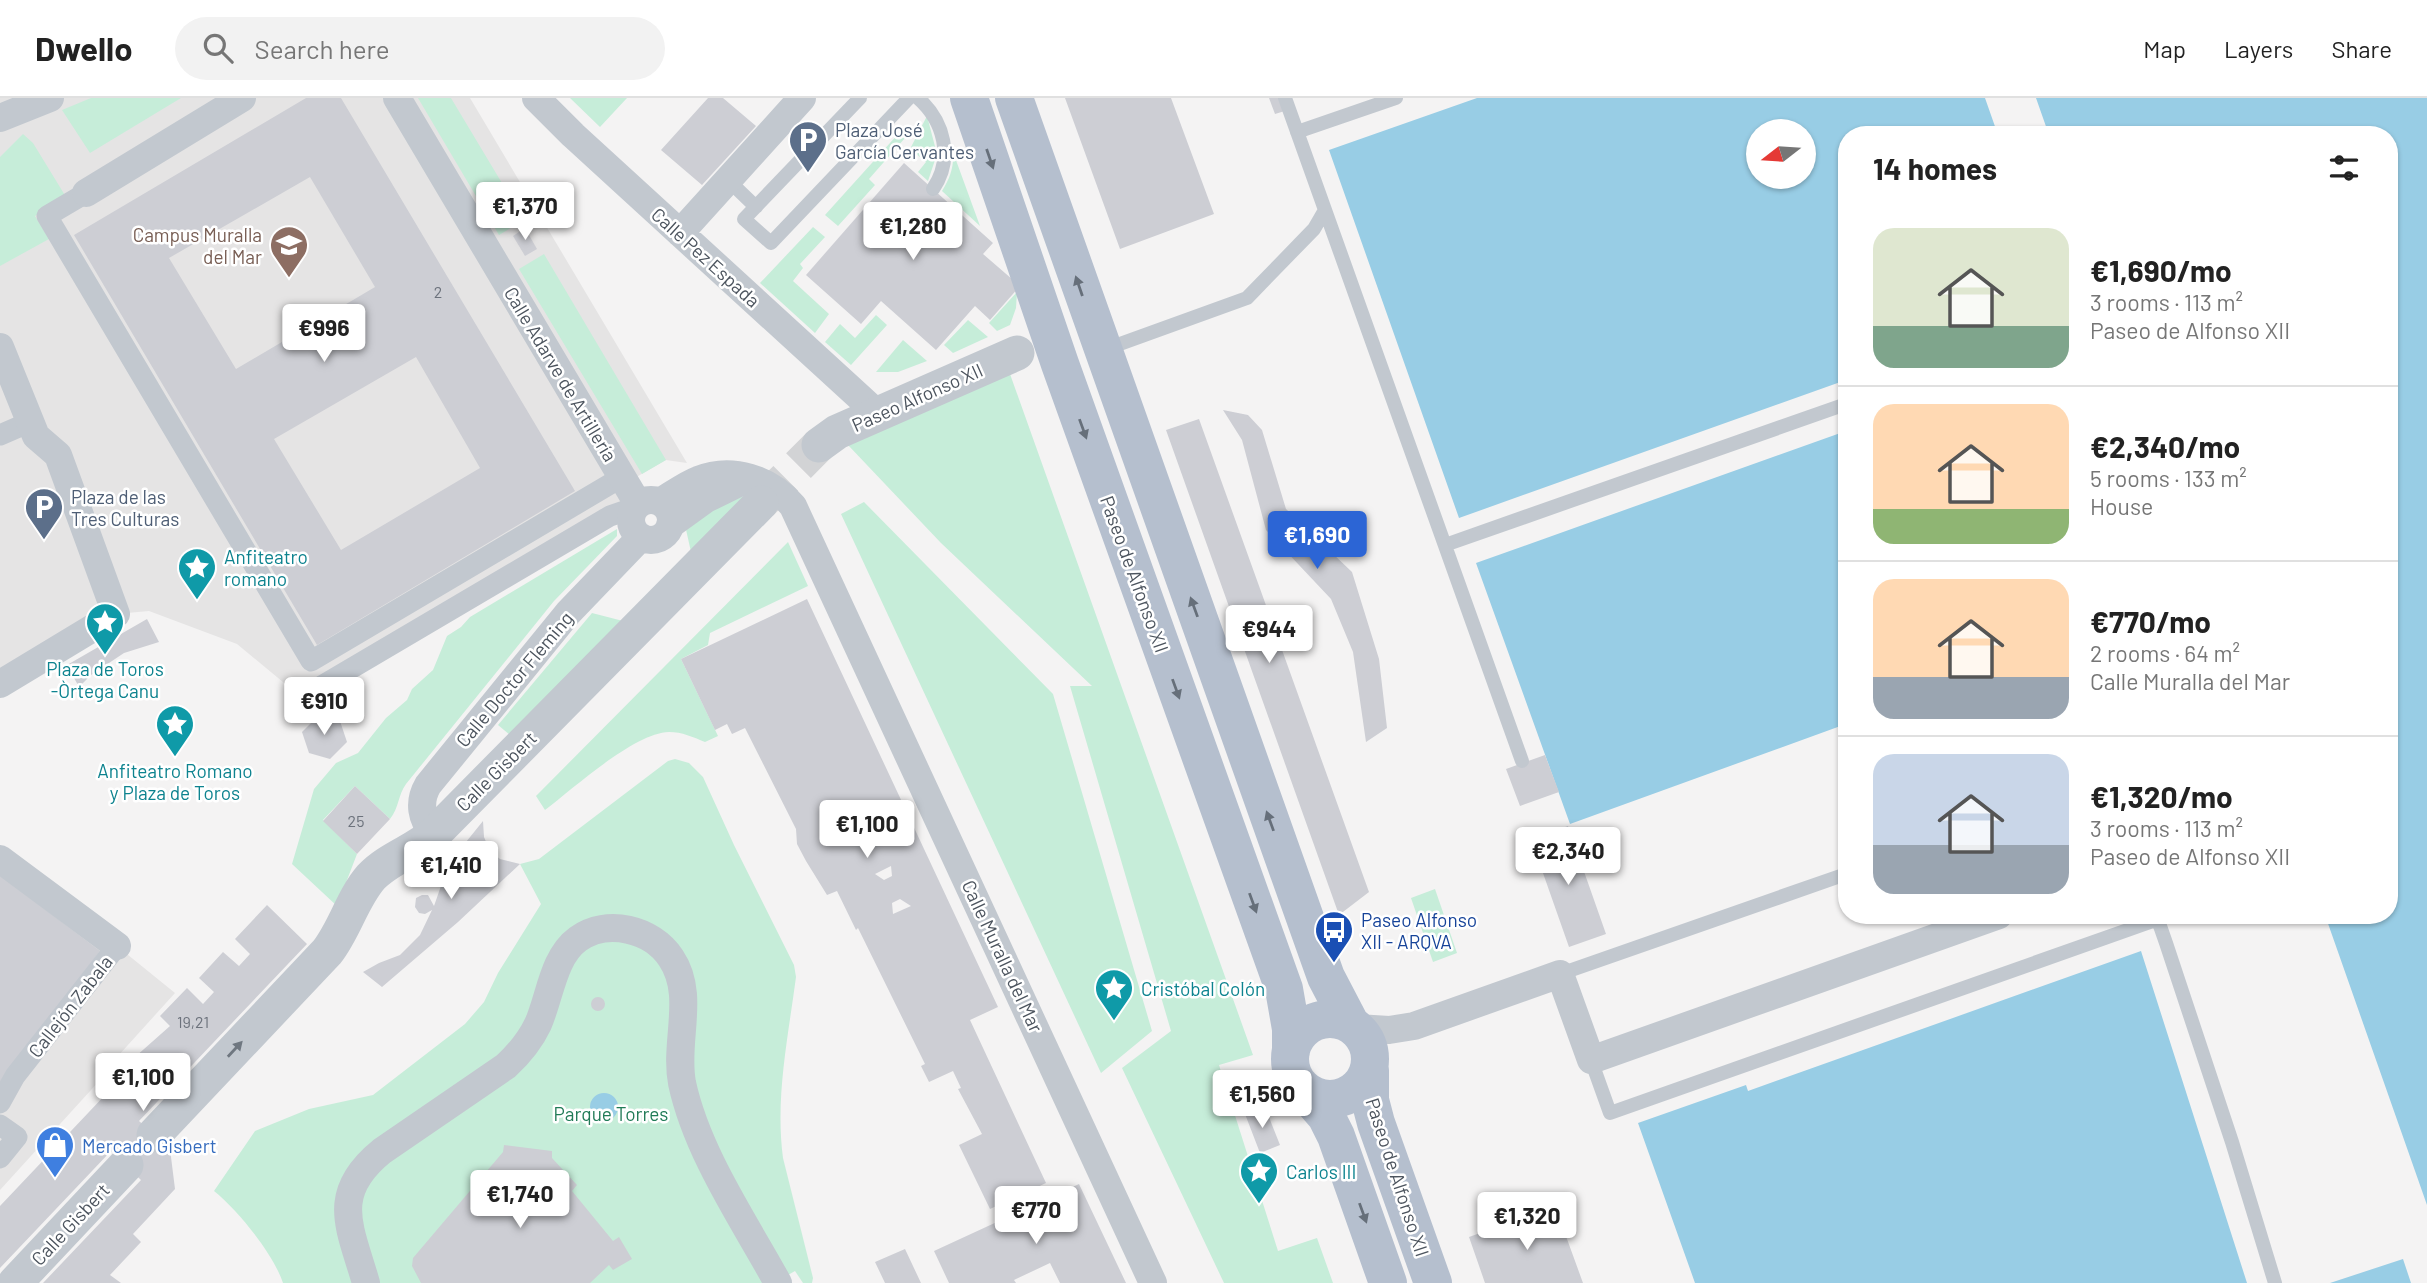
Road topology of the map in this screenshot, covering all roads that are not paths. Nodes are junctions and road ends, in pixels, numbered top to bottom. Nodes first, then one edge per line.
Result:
1 (50, 98) edge
2 (242, 98) edge
3 (397, 98) edge
4 (536, 98) edge
5 (802, 98) edge
6 (860, 98) edge
7 (909, 98) edge
8 (918, 98) edge
9 (969, 98) edge
10 (1014, 98) edge
11 (1285, 98) edge
12 (1396, 98) edge
13 (0, 118) edge
14 (1297, 132) junction
15 (728, 180) junction
16 (933, 189) dead end
17 (86, 192) joint
18 (756, 207) junction
19 (1325, 210) junction
20 (680, 233) junction
21 (1039, 303) junction
22 (0, 347) edge
23 (1102, 351) junction
24 (1017, 353) junction
25 (1060, 364) junction
26 (1838, 407) edge
27 (878, 414) junction
28 (30, 422) junction
29 (0, 435) edge
30 (819, 445) tunnel mouth
31 (622, 478) junction
32 (756, 490) junction
33 (651, 510) junction
34 (1445, 545) junction
35 (0, 684) edge
36 (313, 691) dead end
37 (1522, 761) dead end
38 (434, 834) junction
39 (0, 859) edge
40 (1838, 877) edge
41 (1974, 924) edge
42 (2145, 924) edge
43 (2159, 924) edge
44 (117, 946) joint
45 (1560, 974) junction
46 (1353, 1026) junction
47 (1414, 1026) junction
48 (1591, 1060) junction
49 (1370, 1066) junction
50 (1296, 1069) junction
51 (0, 1103) edge
52 (8, 1131) edge
53 (154, 1135) dead end
54 (0, 1158) edge
55 (126, 1165) dead end
56 (15, 1283) edge
57 (366, 1283) edge
58 (778, 1283) edge
59 (1153, 1283) edge
60 (1388, 1283) edge
61 (1433, 1283) edge
62 (2275, 1283) edge

1 - 13 street
2 - 17 street
3 - 31 street, Calle Adarve de Artillería
4 - 20 street, Calle Pez Espada
5 - 15 street
6 - 18 lane
7 - 18 lane
8 - 16 lane
9 -> 21 main road, Paseo de Alfonso XII
23 -> 10 main road
11 - 14 lane
12 - 14 lane
14 - 19 lane
15 - 18 lane
15 - 20 street
17 - 31 street
19 - 23 lane
19 - 34 lane
20 - 27 street, Calle Pez Espada
21 - 24 street
21 - 25 main road, Paseo de Alfonso XII
22 - 28 street
23 - 25 main road
46 -> 23 main road
24 - 25 street
24 - 27 street, Paseo Alfonso XII
25 -> 50 main road, Paseo de Alfonso XII
26 - 34 lane
27 - 30 street, Paseo Alfonso XII
28 - 29 street
28 - 35 street
31 - 33 street, Calle Adarve de Artillería
32 - 33 street
32 - 38 street, Calle Gisbert
32 - 59 street, Calle Muralla del Mar
33 - 36 street
33 - 38 street, Calle Doctor Fleming
34 - 37 lane
53 -> 38 street, Calle Gisbert
39 - 44 street
40 - 45 lane
41 - 48 street
42 - 48 lane
43 - 62 lane
44 - 51 street, Callejón Zabala
45 - 47 street
45 - 48 street
46 - 47 street
46 - 49 main road
46 - 50 main road
47 - 49 street
49 - 50 main road
49 - 61 main road, Paseo de Alfonso XII
50 -> 60 main road
52 - 54 street
55 - 56 street, Calle Gisbert
57 - 58 street

